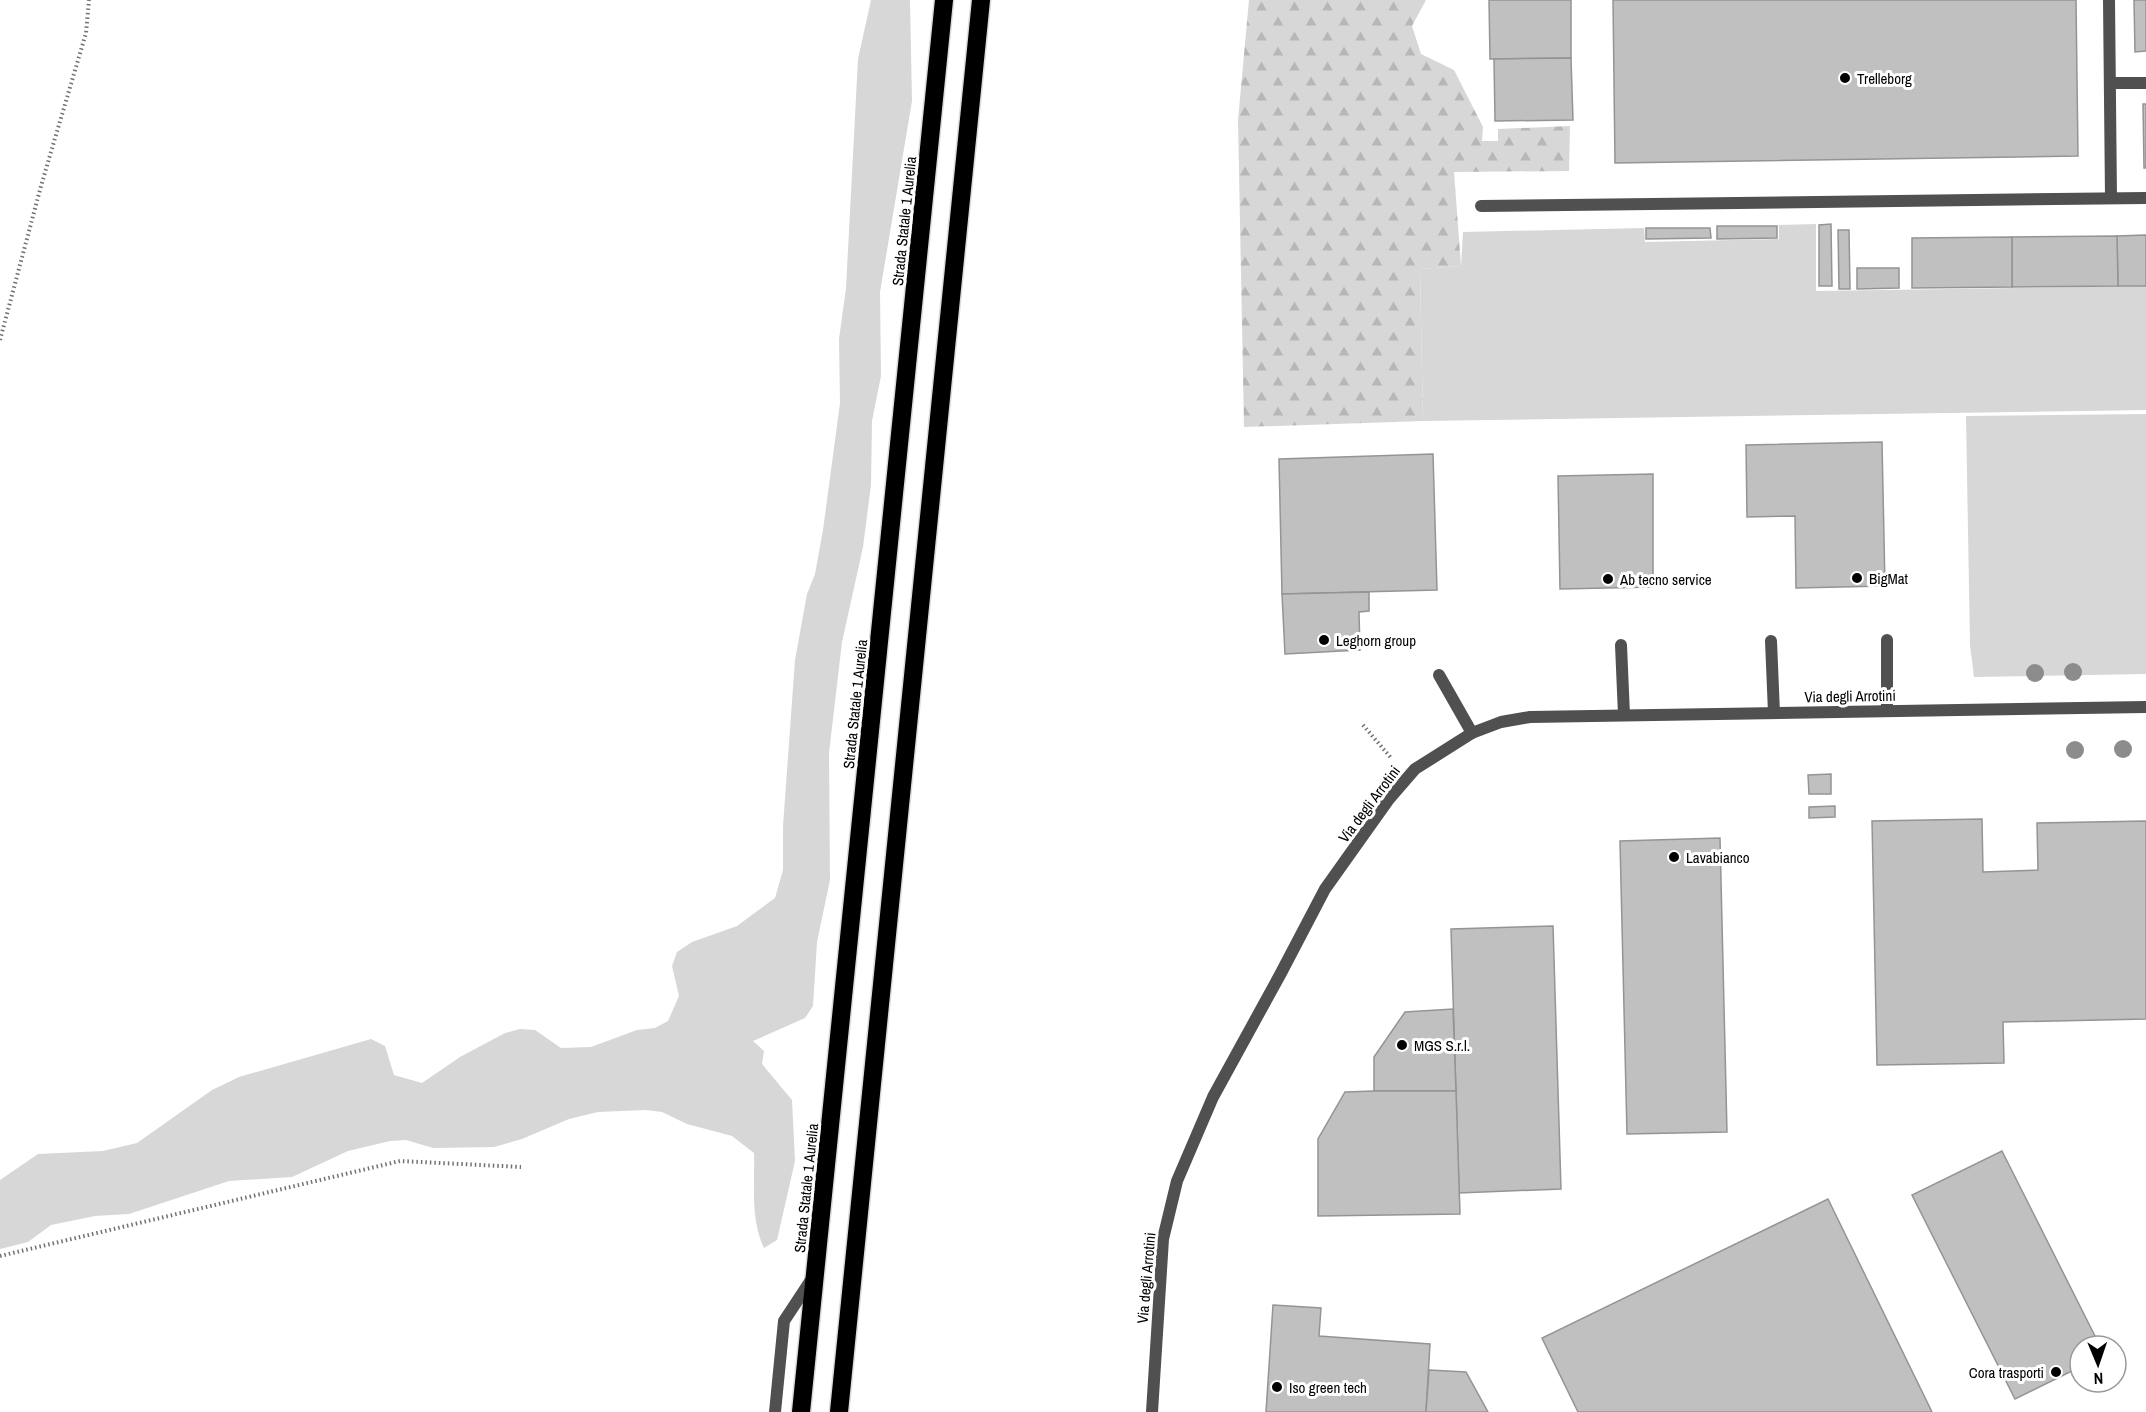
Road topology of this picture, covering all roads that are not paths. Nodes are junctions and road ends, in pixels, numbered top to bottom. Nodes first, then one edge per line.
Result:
1 (944, 0) edge
2 (981, 0) edge
3 (2109, 0) edge
4 (2110, 83) junction
5 (2146, 83) edge
6 (2111, 198) junction
7 (2146, 198) edge
8 (1481, 206) dead end
9 (1887, 640) dead end
10 (1772, 641) dead end
11 (1621, 645) dead end
12 (1439, 675) dead end
13 (2146, 707) edge
14 (1887, 711) junction
15 (1774, 713) junction
16 (1624, 715) junction
17 (1473, 733) junction
18 (815, 1274) junction
19 (775, 1412) edge
20 (801, 1412) edge
21 (839, 1412) edge
22 (1152, 1412) edge

1 - 18 highway, Strada Statale 1 Aurelia
2 - 21 highway
3 - 4 street
4 - 5 street
4 - 6 street
6 - 7 street
6 - 8 street
9 - 14 street
10 - 15 street
11 - 16 street
12 - 17 street
13 - 14 street, Via degli Arrotini
14 - 15 street, Via degli Arrotini
15 - 16 street, Via degli Arrotini
16 - 17 street, Via degli Arrotini
17 - 22 street, Via degli Arrotini
18 - 19 street
18 - 20 highway, Strada Statale 1 Aurelia

